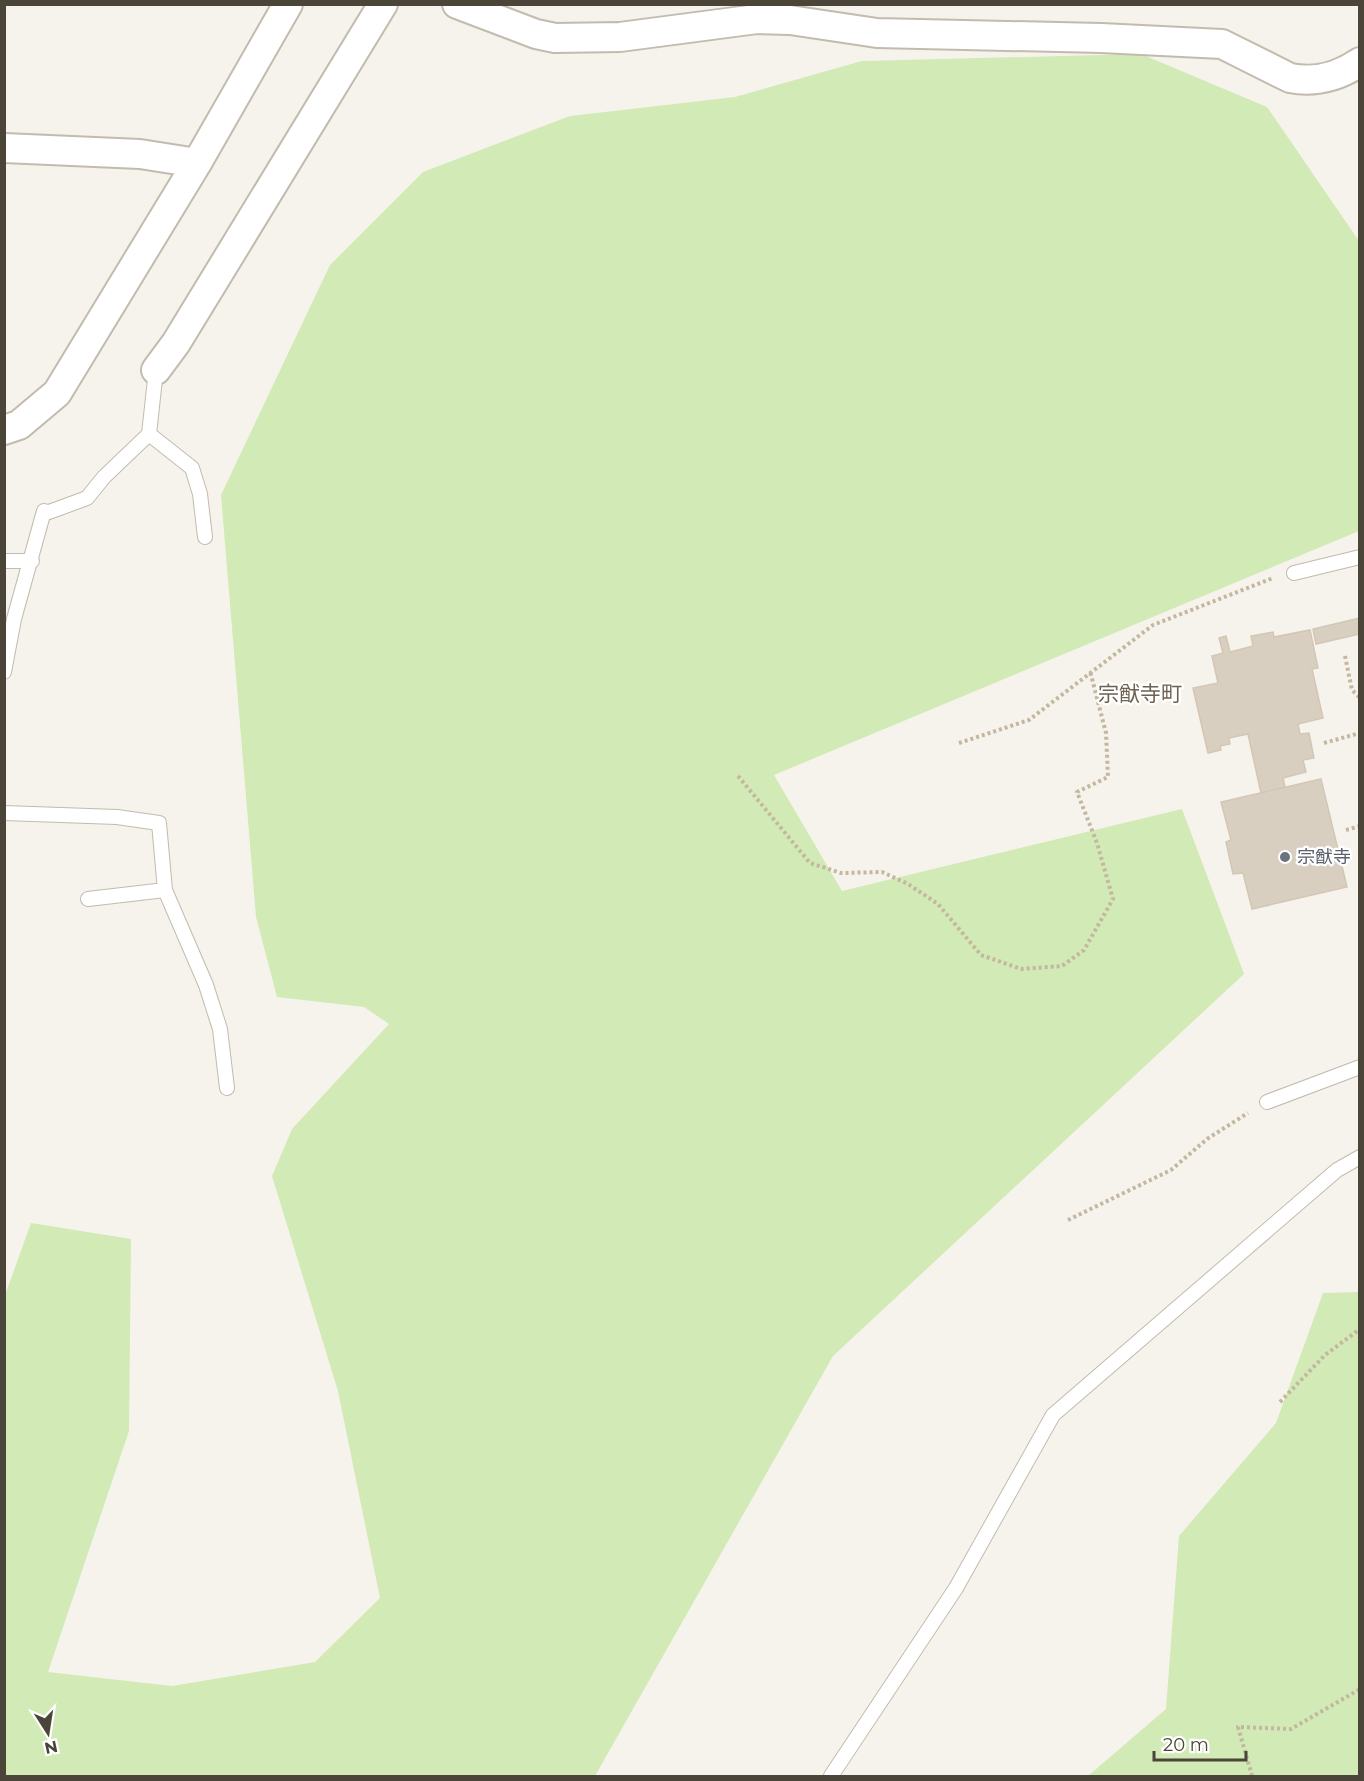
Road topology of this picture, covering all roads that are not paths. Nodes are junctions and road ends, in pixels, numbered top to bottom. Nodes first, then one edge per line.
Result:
1 (288, 4) edge
2 (383, 4) edge
3 (457, 4) edge
4 (1359, 62) edge
5 (4, 148) edge
6 (197, 163) junction
7 (156, 370) joint
8 (4, 430) edge
9 (148, 435) junction
10 (205, 537) dead end
11 (1359, 557) edge
12 (4, 561) edge
13 (32, 561) junction
14 (1294, 573) dead end
15 (4, 672) edge
16 (4, 813) edge
17 (165, 890) junction
18 (88, 899) dead end
19 (1359, 1067) edge
20 (227, 1088) dead end
21 (1267, 1101) road end
22 (1359, 1158) edge
23 (831, 1776) edge

1 - 6 street
2 - 7 street
3 - 4 street
5 - 6 street
6 - 8 street
7 - 9 lane
9 - 10 lane
9 - 13 lane
11 - 14 lane
12 - 13 lane
13 - 15 lane
16 - 17 lane
17 - 18 lane
17 - 20 lane
19 - 21 lane
22 - 23 lane

